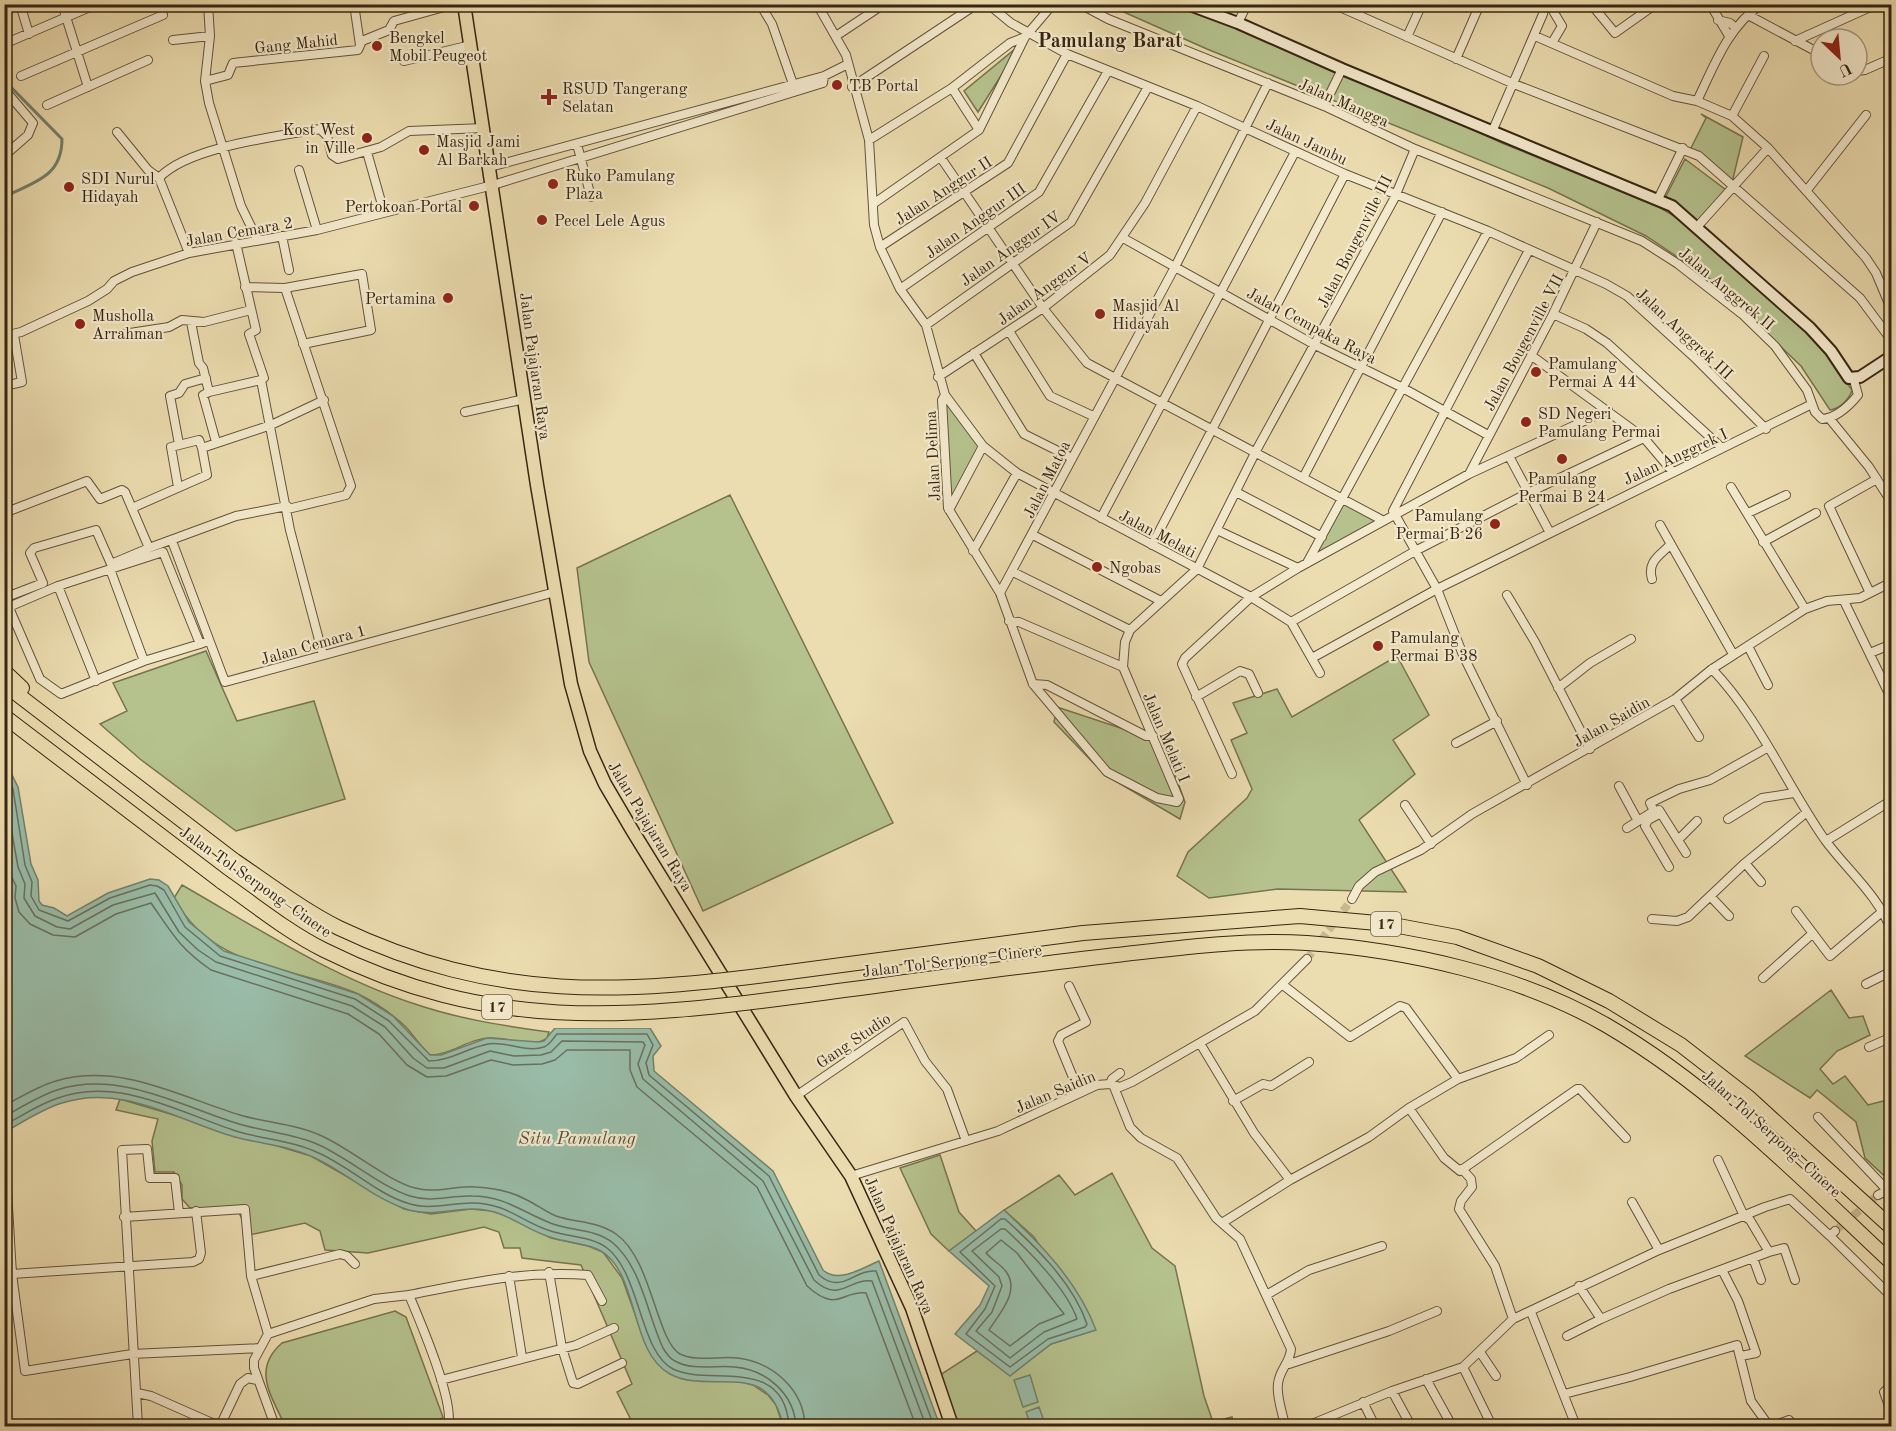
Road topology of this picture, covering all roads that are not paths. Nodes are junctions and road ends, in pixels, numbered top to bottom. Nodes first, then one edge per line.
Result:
1 (20, 4) edge
2 (62, 4) edge
3 (97, 4) edge
4 (208, 4) edge
5 (354, 4) edge
6 (455, 4) edge
7 (464, 4) edge
8 (759, 4) edge
9 (818, 4) edge
10 (884, 4) edge
11 (976, 4) edge
12 (988, 4) edge
13 (1053, 4) edge
14 (1080, 4) edge
15 (1187, 4) edge
16 (1247, 4) edge
17 (1333, 4) edge
18 (1363, 4) edge
19 (1422, 4) edge
20 (1480, 4) edge
21 (1549, 4) edge
22 (1591, 4) edge
23 (1656, 4) edge
24 (1710, 4) edge
25 (1762, 4) edge
26 (1877, 4) edge
27 (1543, 14) dead end
28 (163, 15) dead end
29 (1358, 15) junction
30 (1748, 15) junction
31 (67, 17) junction
32 (1718, 20) junction
33 (1238, 23) junction
34 (1736, 28) junction
35 (29, 34) junction
36 (1027, 35) junction
37 (210, 36) junction
38 (836, 36) junction
39 (1535, 36) junction
40 (1729, 36) junction
41 (1407, 37) junction
42 (172, 40) dead end
43 (1795, 41) junction
44 (1552, 43) junction
45 (4, 44) edge
46 (360, 45) junction
47 (471, 45) junction
48 (1809, 48) edge
49 (78, 53) junction
50 (1067, 54) junction
51 (1764, 56) dead end
52 (1892, 58) edge
53 (1456, 59) junction
54 (148, 60) dead end
55 (404, 61) dead end
56 (849, 64) junction
57 (1869, 68) edge
58 (1342, 69) junction
59 (1108, 71) junction
60 (21, 76) dead end
61 (824, 76) junction
62 (205, 81) junction
63 (1268, 83) junction
64 (793, 84) junction
65 (1514, 84) junction
66 (88, 87) junction
67 (852, 87) junction
68 (1148, 87) junction
69 (952, 88) junction
70 (4, 89) edge
71 (1697, 101) junction
72 (47, 105) dead end
73 (717, 106) junction
74 (1197, 106) junction
75 (1324, 106) junction
76 (720, 115) junction
77 (1866, 115) dead end
78 (1732, 116) junction
79 (677, 117) junction
80 (680, 127) junction
81 (484, 128) junction
82 (1247, 128) junction
83 (979, 130) junction
84 (117, 132) dead end
85 (1492, 132) junction
86 (869, 140) junction
87 (577, 144) junction
88 (221, 148) junction
89 (1683, 148) junction
90 (1768, 148) junction
91 (1415, 149) junction
92 (367, 152) junction
93 (1295, 152) junction
94 (4, 156) edge
95 (582, 158) junction
96 (941, 158) junction
97 (490, 167) junction
98 (299, 170) dead end
99 (1345, 174) junction
100 (159, 178) junction
101 (493, 185) junction
102 (1734, 186) junction
103 (1807, 190) junction
104 (965, 193) junction
105 (1396, 195) junction
106 (591, 197) dead end
107 (1658, 199) junction
108 (873, 204) junction
109 (384, 212) junction
110 (1442, 212) junction
111 (1597, 222) junction
112 (988, 227) junction
113 (1697, 227) junction
114 (317, 230) junction
115 (1488, 231) junction
116 (282, 236) junction
117 (1123, 238) junction
118 (257, 239) junction
119 (236, 243) junction
120 (880, 247) junction
121 (1529, 250) junction
122 (189, 253) junction
123 (1013, 263) junction
124 (1176, 265) junction
125 (1576, 269) junction
126 (289, 270) dead end
127 (1892, 279) edge
128 (1882, 286) junction
129 (245, 287) junction
130 (285, 288) junction
131 (900, 289) junction
132 (1223, 292) junction
133 (1043, 308) junction
134 (251, 310) junction
135 (1892, 311) edge
136 (1554, 314) junction
137 (1269, 319) junction
138 (191, 322) junction
139 (926, 325) junction
140 (1009, 330) junction
141 (14, 334) junction
142 (4, 336) edge
143 (117, 336) dead end
144 (1892, 341) edge
145 (303, 344) junction
146 (1316, 345) junction
147 (974, 354) junction
148 (1532, 356) junction
149 (1892, 356) edge
150 (1362, 367) junction
151 (939, 377) junction
152 (206, 378) junction
153 (1114, 378) junction
154 (261, 380) junction
155 (1854, 380) junction
156 (4, 386) edge
157 (1401, 387) junction
158 (209, 392) junction
159 (945, 395) junction
160 (525, 399) junction
161 (324, 400) junction
162 (1163, 404) junction
163 (1812, 404) junction
164 (1608, 410) junction
165 (1445, 411) junction
166 (465, 412) dead end
167 (1093, 416) junction
168 (1829, 418) junction
169 (271, 425) junction
170 (1766, 429) junction
171 (1211, 430) junction
172 (1488, 435) junction
173 (1644, 438) junction
174 (216, 442) junction
175 (179, 444) junction
176 (983, 446) junction
177 (202, 448) junction
178 (1722, 448) junction
179 (1255, 454) junction
180 (1509, 456) junction
181 (1072, 458) junction
182 (1672, 471) junction
183 (1017, 473) junction
184 (1469, 474) junction
185 (1303, 478) junction
186 (1877, 479) junction
187 (178, 487) junction
188 (1731, 488) dead end
189 (1236, 492) junction
190 (1053, 493) junction
191 (1528, 493) junction
192 (1786, 495) dead end
193 (1341, 500) junction
194 (1892, 503) edge
195 (132, 508) junction
196 (287, 508) junction
197 (949, 510) junction
198 (4, 513) edge
199 (1748, 513) junction
200 (1816, 513) dead end
201 (1394, 514) junction
202 (1101, 518) junction
203 (1382, 520) junction
204 (1660, 525) dead end
205 (1217, 530) junction
206 (1550, 533) junction
207 (1033, 535) junction
208 (1322, 537) junction
209 (172, 541) junction
210 (1763, 542) junction
211 (1152, 545) junction
212 (1670, 545) junction
213 (149, 548) junction
214 (1417, 550) junction
215 (973, 551) junction
216 (1302, 566) junction
217 (110, 569) junction
218 (1197, 569) junction
219 (1013, 572) junction
220 (1652, 579) dead end
221 (1892, 582) edge
222 (58, 586) junction
223 (1437, 589) junction
224 (555, 592) junction
225 (1000, 592) junction
226 (1870, 593) junction
227 (1507, 595) dead end
228 (5, 596) edge
229 (1251, 597) junction
230 (1161, 600) junction
231 (1844, 601) junction
232 (1805, 609) junction
233 (1009, 621) junction
234 (1291, 622) junction
235 (1130, 630) junction
236 (1631, 639) dead end
237 (204, 643) junction
238 (1892, 644) edge
239 (1748, 646) junction
240 (1870, 653) junction
241 (1733, 654) junction
242 (323, 655) junction
243 (1312, 658) junction
244 (144, 662) junction
245 (1123, 667) junction
246 (1712, 669) junction
247 (4, 671) edge
248 (1320, 673) dead end
249 (96, 681) junction
250 (4, 684) edge
251 (1033, 684) junction
252 (1768, 685) dead end
253 (1558, 688) junction
254 (1258, 693) dead end
255 (1196, 697) junction
256 (1675, 699) junction
257 (1892, 700) edge
258 (4, 716) edge
259 (1497, 722) junction
260 (4, 724) edge
261 (71, 735) junction
262 (1153, 736) junction
263 (1699, 737) dead end
264 (1456, 743) dead end
265 (1590, 748) junction
266 (1767, 748) junction
267 (60, 758) junction
268 (1232, 774) dead end
269 (1527, 785) junction
270 (1619, 786) dead end
271 (1794, 794) junction
272 (1892, 800) edge
273 (1657, 801) junction
274 (1405, 805) dead end
275 (1807, 812) junction
276 (1661, 813) junction
277 (1728, 819) dead end
278 (1638, 821) junction
279 (1697, 821) dead end
280 (1627, 828) dead end
281 (1678, 840) junction
282 (1826, 841) junction
283 (1431, 844) junction
284 (1686, 853) dead end
285 (1744, 863) junction
286 (1669, 867) dead end
287 (1761, 882) dead end
288 (1710, 896) junction
289 (1352, 899) tunnel mouth
290 (1796, 911) dead end
291 (1883, 911) junction
292 (1729, 916) dead end
293 (1652, 919) dead end
294 (1892, 932) edge
295 (1812, 934) junction
296 (1307, 959) tunnel mouth
297 (1892, 971) edge
298 (1763, 978) dead end
299 (1866, 984) dead end
300 (1283, 985) junction
301 (1069, 986) dead end
302 (1548, 1035) dead end
303 (1892, 1036) edge
304 (1201, 1045) junction
305 (1869, 1047) dead end
306 (1309, 1062) dead end
307 (1120, 1073) dead end
308 (1458, 1079) junction
309 (1112, 1085) junction
310 (1079, 1092) junction
311 (796, 1096) junction
312 (1233, 1101) junction
313 (1409, 1108) junction
314 (1818, 1117) dead end
315 (1626, 1138) dead end
316 (966, 1140) junction
317 (1718, 1160) dead end
318 (1462, 1169) junction
319 (6, 1173) dead end
320 (851, 1176) junction
321 (1290, 1180) junction
322 (1889, 1188) edge
323 (1878, 1195) tunnel mouth
324 (1632, 1202) dead end
325 (196, 1211) junction
326 (179, 1212) junction
327 (1744, 1216) junction
328 (124, 1217) junction
329 (1222, 1223) junction
330 (1892, 1228) edge
331 (1382, 1246) dead end
332 (1659, 1250) junction
333 (1769, 1252) junction
334 (1753, 1258) junction
335 (1892, 1263) edge
336 (355, 1264) dead end
337 (127, 1267) junction
338 (1722, 1270) junction
339 (549, 1272) junction
340 (12, 1274) junction
341 (251, 1276) junction
342 (509, 1276) junction
343 (1761, 1280) dead end
344 (1795, 1280) dead end
345 (1579, 1286) junction
346 (1268, 1294) junction
347 (409, 1295) junction
348 (1892, 1297) edge
349 (602, 1302) dead end
350 (1437, 1311) dead end
351 (1531, 1312) junction
352 (1513, 1319) junction
353 (1601, 1319) junction
354 (614, 1328) dead end
355 (268, 1334) junction
356 (1567, 1336) dead end
357 (259, 1348) junction
358 (562, 1348) junction
359 (1480, 1352) junction
360 (132, 1354) junction
361 (1741, 1356) junction
362 (522, 1357) junction
363 (622, 1363) dead end
364 (1289, 1364) junction
365 (1463, 1367) junction
366 (1496, 1376) dead end
367 (1426, 1378) junction
368 (257, 1380) junction
369 (441, 1380) junction
370 (1892, 1385) edge
371 (1392, 1391) junction
372 (137, 1393) junction
373 (1564, 1394) junction
374 (1362, 1402) junction
375 (1892, 1414) edge
376 (138, 1426) edge
377 (219, 1426) edge
378 (275, 1426) edge
379 (448, 1426) edge
380 (952, 1426) edge
381 (1285, 1426) edge
382 (1307, 1426) edge
383 (1375, 1426) edge
384 (1411, 1426) edge
385 (1452, 1426) edge
386 (1492, 1426) edge
387 (1576, 1426) edge
388 (1771, 1426) edge
389 (1794, 1426) edge

1 - 35 street
2 - 31 street
3 - 31 street
4 - 37 street
5 - 46 street
6 - 46 street, Gang Mahid
7 - 47 main road, Jalan Pajajaran Raya
8 - 64 street
9 - 38 street
10 - 38 street
11 - 67 street
12 - 36 street, Jalan Jambu
13 - 36 street
14 - 63 street, Jalan Mangga
15 - 33 street
16 - 33 street
17 - 29 street
18 - 29 street
19 - 41 street
20 - 53 street
21 - 44 street
22 - 23 street
24 - 32 street
25 - 30 street
26 - 43 street
27 - 39 street
28 - 49 street
29 - 41 street
30 - 34 street
30 - 43 street
31 - 35 street
31 - 49 street
32 - 34 street
32 - 40 street
33 - 58 street
34 - 40 street
35 - 45 street
36 - 50 street, Jalan Jambu
36 - 69 street
36 - 83 street
37 - 42 street
37 - 62 street
38 - 56 street
39 - 44 street
39 - 65 street
40 - 71 street
41 - 53 street
43 - 48 street
44 - 71 street
46 - 62 street, Gang Mahid
47 - 55 street
47 - 81 main road, Jalan Pajajaran Raya
49 - 60 street
49 - 66 street
50 - 59 street, Jalan Jambu
50 - 104 street, Jalan Anggur II
51 - 78 street
52 - 57 street
53 - 65 street
54 - 66 street
56 - 61 street
56 - 67 street
58 - 75 street
58 - 85 street
59 - 68 street, Jalan Jambu
59 - 112 street, Jalan Anggur III
61 - 64 street
61 - 76 street, Jalan Cemara 2
62 - 88 street
63 - 75 street, Jalan Mangga
63 - 82 street
64 - 73 street
65 - 85 street
65 - 89 street
66 - 72 street
67 - 86 street
68 - 74 street, Jalan Jambu
68 - 123 street, Jalan Anggur IV
69 - 83 street
69 - 86 street
70 - 94 street
71 - 78 street
73 - 76 street
73 - 79 street
74 - 82 street, Jalan Jambu
74 - 117 street, Jalan Anggur V
75 - 91 street, Jalan Mangga
76 - 80 street, Jalan Cemara 2
77 - 103 street
78 - 90 street
79 - 80 street
79 - 87 street
80 - 95 street, Jalan Cemara 2
81 - 92 street
81 - 97 main road, Jalan Pajajaran Raya
82 - 93 street, Jalan Jambu
82 - 124 street
83 - 96 street
84 - 100 street
85 - 107 street
86 - 108 street
87 - 95 street
87 - 97 street
88 - 92 street
88 - 100 street
88 - 118 street
89 - 102 street
89 - 107 street
90 - 102 street
90 - 103 street
91 - 105 street, Jalan Bougenville III
91 - 111 street, Jalan Mangga
92 - 109 street
93 - 99 street, Jalan Jambu
93 - 132 street
95 - 101 street, Jalan Cemara 2
95 - 106 street
96 - 104 street
96 - 108 street
97 - 101 main road, Jalan Pajajaran Raya
98 - 114 street
99 - 105 street, Jalan Jambu
99 - 137 street
100 - 122 street
101 - 109 street, Jalan Cemara 2
101 - 160 main road, Jalan Pajajaran Raya
102 - 113 street
102 - 144 street
103 - 128 street
104 - 112 street
104 - 120 street, Jalan Anggur II
105 - 110 street, Jalan Jambu
105 - 146 street, Jalan Bougenville III
107 - 113 street
108 - 120 street
109 - 114 street, Jalan Cemara 2
110 - 115 street, Jalan Jambu
110 - 150 street
111 - 125 street, Jalan Bougenville VII
111 - 163 street, Jalan Anggrek II
112 - 123 street
112 - 131 street, Jalan Anggur III
113 - 155 street
114 - 116 street, Jalan Cemara 2
115 - 121 street, Jalan Jambu
115 - 157 street
116 - 118 street, Jalan Cemara 2
116 - 126 street
117 - 124 street, Jalan Cempaka Raya
117 - 133 street, Jalan Anggur V
118 - 119 street, Jalan Cemara 2
119 - 122 street, Jalan Cemara 2
119 - 129 street
120 - 131 street
121 - 125 street, Jalan Jambu
121 - 165 street
122 - 141 street, Jalan Cemara 2
123 - 133 street
123 - 139 street, Jalan Anggur IV
124 - 132 street, Jalan Cempaka Raya
124 - 153 street, Jalan Matoa
125 - 136 street, Jalan Bougenville VII
125 - 170 street, Jalan Anggrek III
127 - 128 street
128 - 135 street
129 - 130 street
129 - 134 street
130 - 145 street
130 - 145 street
131 - 139 street
132 - 137 street, Jalan Cempaka Raya
132 - 162 street
133 - 140 street, Jalan Anggur V
133 - 153 street
134 - 138 street
134 - 154 street
136 - 148 street, Jalan Bougenville VII
136 - 178 street
137 - 146 street, Jalan Cempaka Raya
137 - 171 street
138 - 143 street
138 - 152 street
139 - 151 street, Jalan Delima
140 - 147 street, Jalan Anggur V
140 - 167 street
141 - 142 street, Jalan Cemara 2
141 - 156 street
145 - 161 street
146 - 150 street, Jalan Cempaka Raya
146 - 179 street, Jalan Bougenville III
147 - 151 street, Jalan Anggur V
147 - 181 street
148 - 164 street
148 - 172 street, Jalan Bougenville VII
149 - 155 street
150 - 157 street, Jalan Cempaka Raya
150 - 185 street
151 - 159 street, Jalan Delima
152 - 158 street
152 - 175 street
153 - 162 street
153 - 167 street, Jalan Matoa
154 - 158 street
154 - 169 street
155 - 168 street
157 - 165 street, Jalan Cempaka Raya
157 - 193 street
158 - 174 street
159 - 176 street, Jalan Melati
159 - 197 street, Jalan Delima
160 - 166 street
160 - 224 main road, Jalan Pajajaran Raya
161 - 169 street
161 - 196 street
162 - 171 street
162 - 202 street
163 - 168 street
163 - 170 street, Jalan Anggrek I
164 - 173 street
164 - 180 street
165 - 172 street, Jalan Cempaka Raya
165 - 201 street
167 - 181 street, Jalan Matoa
168 - 186 street
169 - 174 street
169 - 196 street
170 - 178 street, Jalan Anggrek I
171 - 179 street
171 - 211 street
172 - 184 street, Jalan Bougenville VII
173 - 182 street
173 - 191 street
174 - 177 street
175 - 177 street
175 - 187 street
176 - 183 street, Jalan Melati
176 - 197 street
177 - 187 street
178 - 182 street, Jalan Anggrek I
179 - 185 street
179 - 189 street, Jalan Bougenville III
180 - 184 street
180 - 191 street
181 - 190 street, Jalan Matoa
182 - 206 street, Jalan Anggrek I
183 - 190 street, Jalan Melati
183 - 215 street
184 - 201 street
185 - 193 street
186 - 194 street
186 - 226 street
187 - 195 street
188 - 199 street
189 - 205 street, Jalan Bougenville III
189 - 208 street
190 - 202 street, Jalan Melati
190 - 207 street, Jalan Matoa
191 - 206 street
191 - 214 street
192 - 199 street
193 - 203 street
193 - 208 street
195 - 198 street
195 - 213 street
196 - 209 street
196 - 242 street
197 - 215 street, Jalan Delima
199 - 210 street
200 - 210 street
201 - 203 street
201 - 214 street
202 - 211 street, Jalan Melati
203 - 216 street
204 - 212 street
205 - 216 street
205 - 218 street, Jalan Bougenville III
206 - 223 street, Jalan Anggrek I
207 - 219 street, Jalan Matoa
207 - 230 street
208 - 216 street
209 - 213 street
209 - 237 street, Jalan Cemara 1
210 - 232 street
211 - 218 street, Jalan Melati
212 - 220 street
212 - 241 street
213 - 228 street
214 - 223 street
214 - 234 street
215 - 225 street, Jalan Delima
216 - 229 street
217 - 222 street
217 - 237 street
217 - 244 street
218 - 229 street, Jalan Melati
218 - 230 street
219 - 225 street, Jalan Matoa
219 - 235 street
221 - 226 street, Jalan Saidin
222 - 249 street
222 - 249 street
223 - 243 street, Jalan Anggrek I
223 - 259 street
224 - 242 street, Jalan Cemara 1
224 - 311 main road, Jalan Pajajaran Raya
225 - 233 street, Jalan Melati I
226 - 231 street, Jalan Saidin
227 - 253 street
229 - 234 street, Jalan Melati
229 - 255 street
230 - 235 street
231 - 232 street, Jalan Saidin
231 - 240 street
232 - 239 street, Jalan Saidin
233 - 245 street
233 - 251 street, Jalan Melati I
234 - 243 street
235 - 245 street
236 - 253 street
237 - 242 street, Jalan Cemara 1
237 - 244 street
238 - 240 street
239 - 241 street, Jalan Saidin
239 - 252 street
240 - 257 street
241 - 246 street, Jalan Saidin
243 - 248 street
244 - 249 street
245 - 262 street, Jalan Melati I
246 - 256 street, Jalan Saidin
246 - 266 street
247 - 261 highway
250 - 261 highway, Jalan Tol Serpong–Cinere / 17
251 - 262 street
251 - 262 street, Jalan Melati I
253 - 265 street
254 - 255 street
255 - 268 street
256 - 263 street
256 - 265 street, Jalan Saidin
258 - 267 highway, Jalan Tol Serpong–Cinere / 17
259 - 264 street
259 - 269 street
260 - 267 highway
261 - 330 highway, Jalan Tol Serpong–Cinere / 17, bridge
265 - 269 street, Jalan Saidin
266 - 271 street
266 - 273 street
267 - 335 highway, Jalan Tol Serpong–Cinere / 17, bridge
269 - 283 street, Jalan Saidin
270 - 278 street
271 - 275 street
271 - 277 street
272 - 282 street
273 - 276 street
273 - 278 street
274 - 283 street
275 - 282 street
275 - 285 street
276 - 281 street
276 - 286 street
278 - 280 street
279 - 281 street
281 - 284 street
282 - 291 street
283 - 289 street, Jalan Saidin
285 - 287 street
285 - 288 street
288 - 292 street
288 - 293 street
290 - 295 street
291 - 294 street
291 - 295 street
295 - 298 street
296 - 300 street, Jalan Saidin
297 - 299 street
300 - 304 street, Jalan Saidin
300 - 308 street
301 - 310 street
302 - 308 street
303 - 305 street
304 - 309 street, Jalan Saidin
304 - 312 street
306 - 312 street
307 - 309 street
308 - 313 street
309 - 310 street, Jalan Saidin
309 - 329 street
310 - 316 street, Jalan Saidin
311 - 316 street, Gang Studio
311 - 320 main road, Jalan Pajajaran Raya
312 - 321 street
313 - 318 street
313 - 321 street
314 - 322 street
315 - 318 street
316 - 320 street, Jalan Saidin
317 - 327 street
318 - 352 street
319 - 340 street
320 - 380 main road, Jalan Pajajaran Raya
321 - 329 street
322 - 323 street
324 - 332 street
325 - 326 street
325 - 337 street
325 - 341 street
326 - 328 street
326 - 328 street
327 - 332 street
327 - 333 street
327 - 348 street
328 - 337 street
329 - 346 street
331 - 346 street
332 - 345 street
333 - 334 street
333 - 344 street
334 - 338 street
334 - 343 street
336 - 341 street
337 - 340 street
337 - 360 street
338 - 353 street
338 - 361 street
339 - 342 street
339 - 349 street
339 - 358 street
340 - 360 street
341 - 355 street
342 - 347 street
342 - 362 street
345 - 351 street
345 - 353 street
346 - 364 street
347 - 355 street
347 - 369 street
350 - 364 street
351 - 352 street
351 - 373 street
352 - 359 street
353 - 356 street
354 - 358 street
355 - 357 street
357 - 360 street
357 - 368 street
358 - 362 street
358 - 363 street
359 - 365 street
359 - 366 street
360 - 372 street
361 - 373 street
361 - 388 street
362 - 369 street
364 - 381 street
365 - 367 street
365 - 386 street
367 - 371 street
367 - 385 street
368 - 377 street
368 - 378 street
369 - 379 street
370 - 375 street
371 - 374 street
371 - 384 street
372 - 376 street
372 - 377 street
373 - 387 street
374 - 382 street
374 - 383 street
388 - 389 street

